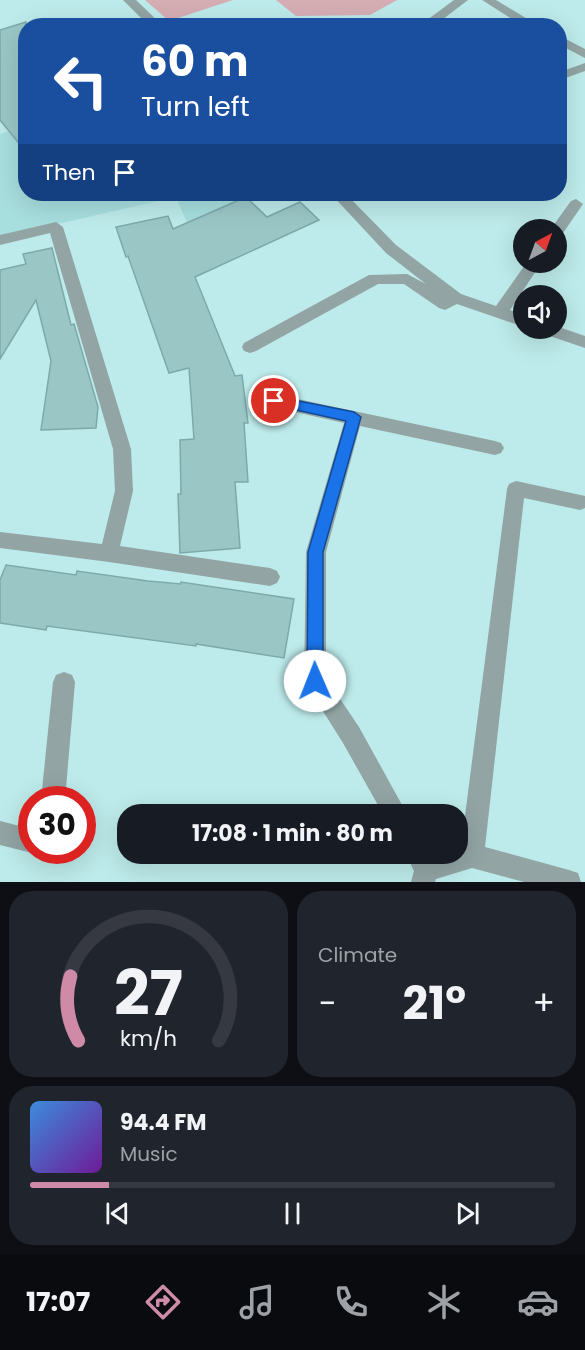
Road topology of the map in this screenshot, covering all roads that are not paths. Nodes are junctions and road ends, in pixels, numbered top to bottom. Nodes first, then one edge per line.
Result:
1 (129, 0) edge
2 (462, 0) edge
3 (488, 0) edge
4 (148, 18) edge
5 (436, 18) edge
6 (519, 18) edge
7 (567, 44) edge
8 (585, 54) edge
9 (585, 67) edge
10 (567, 73) edge
11 (345, 201) edge
12 (576, 204) dead end
13 (565, 219) edge
14 (0, 240) edge
15 (527, 273) edge
16 (455, 298) junction
17 (500, 313) junction
18 (513, 317) edge
19 (567, 336) edge
20 (585, 342) edge
21 (250, 347) dead end
22 (274, 401) dead end
23 (354, 417) junction
24 (495, 448) dead end
25 (580, 501) dead end
26 (0, 540) edge
27 (109, 553) junction
28 (270, 577) dead end
29 (64, 682) dead end
30 (54, 786) edge
31 (390, 804) edge
32 (0, 833) edge
33 (18, 838) edge
34 (472, 855) junction
35 (422, 869) edge
36 (569, 882) edge

1 - 4 street
2 - 5 street
3 - 6 street
7 - 8 street
9 - 10 street
11 - 16 street
12 - 13 street
14 - 27 street
15 - 17 street
16 - 17 street
16 - 21 street
17 - 18 street
19 - 20 street
22 - 23 street
23 - 24 street
23 - 31 street
25 - 34 street
26 - 27 street
27 - 28 street
29 - 30 street
32 - 33 street
34 - 35 street
34 - 36 street

